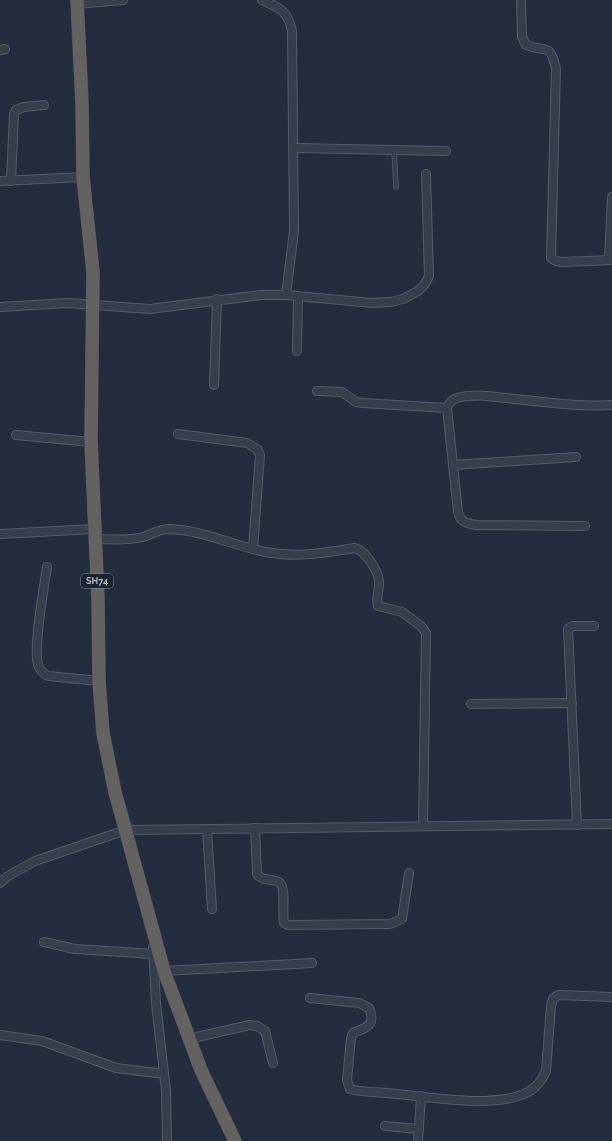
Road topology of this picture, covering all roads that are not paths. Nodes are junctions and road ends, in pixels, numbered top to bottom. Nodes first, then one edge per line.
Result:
1 (123, 0) edge
2 (262, 0) edge
3 (521, 0) edge
4 (77, 2) edge
5 (44, 105) dead end
6 (294, 148) junction
7 (394, 150) junction
8 (446, 151) dead end
9 (426, 174) dead end
10 (83, 178) junction
11 (11, 180) junction
12 (0, 181) edge
13 (396, 186) dead end
14 (612, 197) edge
15 (610, 260) edge
16 (286, 295) junction
17 (298, 296) junction
18 (217, 299) junction
19 (94, 305) junction
20 (0, 307) edge
21 (297, 351) dead end
22 (214, 385) dead end
23 (317, 391) dead end
24 (612, 405) edge
25 (447, 408) junction
26 (178, 434) dead end
27 (16, 435) dead end
28 (91, 442) junction
29 (576, 457) dead end
30 (453, 465) junction
31 (586, 526) dead end
32 (0, 534) edge
33 (95, 534) junction
34 (254, 549) junction
35 (47, 566) dead end
36 (594, 626) dead end
37 (99, 681) junction
38 (572, 703) junction
39 (471, 704) dead end
40 (612, 824) edge
41 (577, 825) junction
42 (423, 826) junction
43 (208, 828) junction
44 (255, 828) junction
45 (126, 830) junction
46 (409, 873) dead end
47 (0, 883) edge
48 (212, 909) dead end
49 (151, 923) junction
50 (44, 942) dead end
51 (153, 954) junction
52 (312, 963) dead end
53 (164, 971) junction
54 (612, 997) edge
55 (310, 998) dead end
56 (0, 1035) edge
57 (188, 1038) junction
58 (273, 1063) dead end
59 (164, 1074) junction
60 (421, 1096) junction
61 (385, 1126) dead end
62 (419, 1129) junction
63 (167, 1141) edge
64 (236, 1141) edge
65 (418, 1141) edge

1 - 4 street
2 - 6 street
3 - 15 street
4 - 10 highway, SH74
5 - 11 street
6 - 7 street
6 - 16 street
7 - 8 street
7 - 13 lane
9 - 17 street
10 - 11 street
10 - 19 highway, SH74
11 - 12 street
14 - 15 street
16 - 17 street
16 - 18 street
17 - 21 street
18 - 19 street
18 - 22 street
19 - 20 street
19 - 28 highway, SH74
23 - 25 street
24 - 25 street
25 - 30 street
26 - 34 street
27 - 28 street
28 - 33 highway, SH74
29 - 30 street
30 - 31 street
32 - 33 street
33 - 34 street
33 - 37 highway, SH74
34 - 42 street
35 - 37 street
36 - 38 street
37 - 45 highway, SH74
38 - 39 street
38 - 41 street
40 - 41 street
41 - 42 street
42 - 44 street
43 - 44 street
43 - 45 street
43 - 48 street
44 - 46 street
45 - 47 street
45 - 49 highway, SH74
49 - 51 street
49 - 53 highway, SH74
50 - 51 street
51 - 59 street
52 - 53 street
53 - 57 highway, SH74
54 - 60 street
55 - 60 street
56 - 59 street
57 - 58 street
57 - 64 highway, SH74
59 - 63 street
60 - 62 street
61 - 62 street
62 - 65 street

